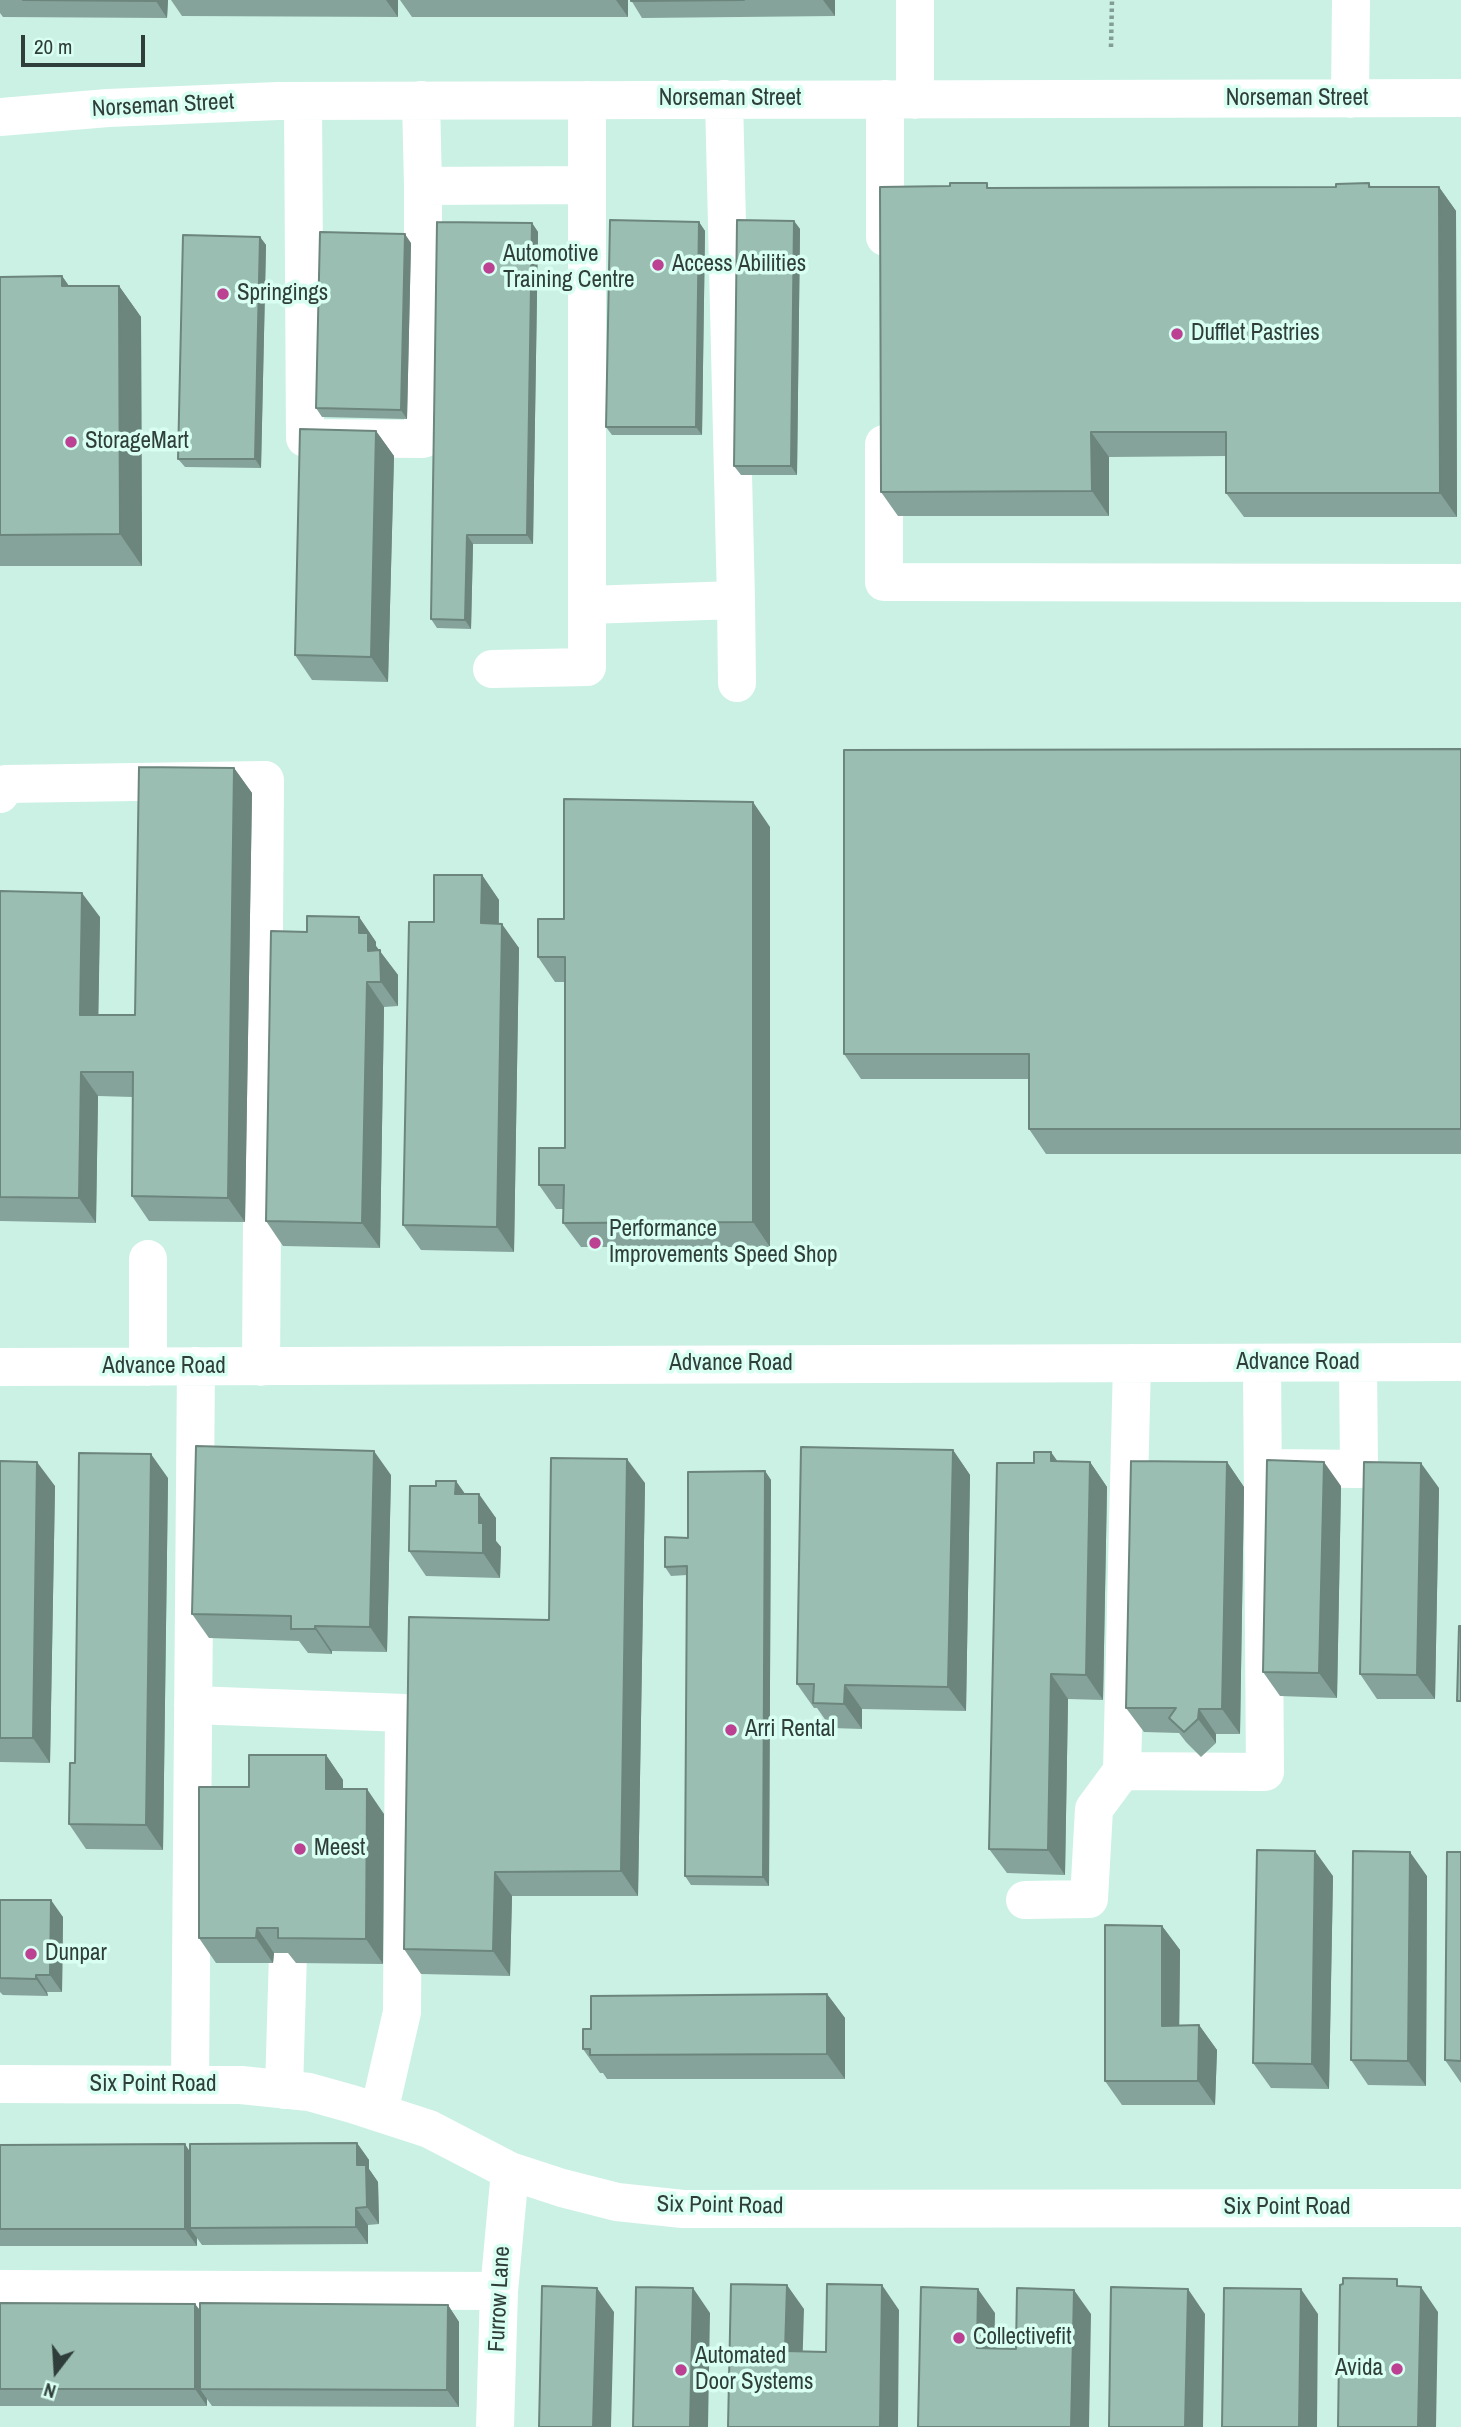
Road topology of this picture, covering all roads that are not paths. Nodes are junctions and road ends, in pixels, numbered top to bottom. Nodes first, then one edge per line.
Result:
1 (915, 0) edge
2 (1351, 0) edge
3 (1461, 98) edge
4 (900, 99) junction
5 (1350, 99) junction
6 (421, 100) junction
7 (587, 100) junction
8 (724, 100) junction
9 (303, 101) junction
10 (0, 117) edge
11 (587, 185) junction
12 (423, 186) junction
13 (884, 273) edge
14 (884, 409) edge
15 (1461, 583) edge
16 (736, 600) junction
17 (587, 605) junction
18 (492, 669) dead end
19 (737, 683) dead end
20 (0, 794) edge
21 (148, 1259) dead end
22 (1461, 1362) edge
23 (1132, 1363) junction
24 (1262, 1363) junction
25 (1357, 1364) junction
26 (196, 1366) junction
27 (0, 1367) edge
28 (148, 1367) junction
29 (261, 1367) junction
30 (1263, 1468) junction
31 (193, 1705) junction
32 (1122, 1771) junction
33 (1025, 1900) dead end
34 (288, 1953) edge
35 (0, 2084) edge
36 (190, 2085) junction
37 (284, 2090) junction
38 (379, 2112) junction
39 (510, 2171) junction
40 (1461, 2208) edge
41 (0, 2289) edge
42 (499, 2291) junction
43 (495, 2427) edge

1 - 4 street
2 - 5 street
3 - 5 street, Norseman Street
4 - 5 street, Norseman Street
4 - 8 street, Norseman Street
4 - 13 street
6 - 7 street, Norseman Street
6 - 9 street, Norseman Street
6 - 12 street
7 - 8 street, Norseman Street
7 - 11 street
8 - 16 street
9 - 10 street, Norseman Street
9 - 12 street
11 - 12 street
11 - 17 street
14 - 15 street
16 - 17 street
16 - 19 street
17 - 18 street
20 - 29 street
21 - 28 street
22 - 25 street, Advance Road
23 - 24 street, Advance Road
23 - 29 street, Advance Road
23 - 32 street
24 - 25 street, Advance Road
24 - 30 street
25 - 30 street
26 - 28 street, Advance Road
26 - 29 street, Advance Road
26 - 31 street
27 - 28 street, Advance Road
30 - 32 street
31 - 36 street
31 - 38 street
32 - 33 street
34 - 37 street
35 - 36 street, Six Point Road
36 - 37 street, Six Point Road
37 - 38 street, Six Point Road
38 - 39 street, Six Point Road
39 - 40 street, Six Point Road
39 - 42 street, Furrow Lane
41 - 42 street
42 - 43 street, Furrow Lane

